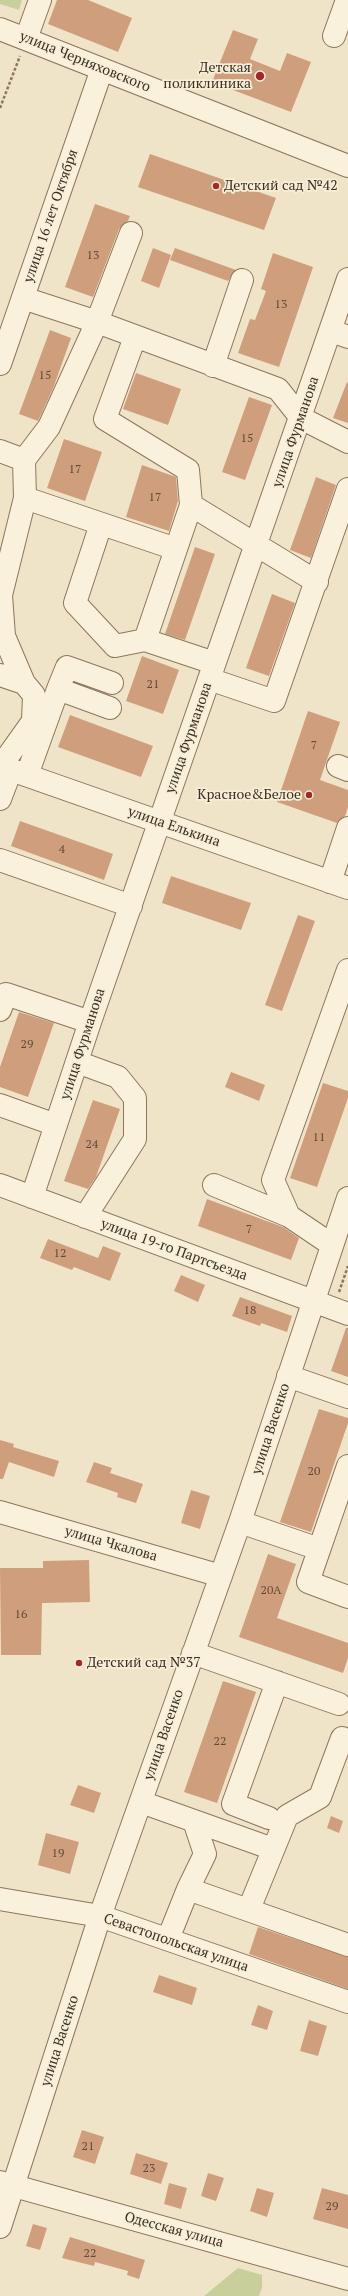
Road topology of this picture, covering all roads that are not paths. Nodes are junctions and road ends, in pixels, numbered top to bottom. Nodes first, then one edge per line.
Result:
1 (40, 0) edge
2 (347, 0) edge
3 (0, 29) edge
4 (334, 36) dead end
5 (26, 39) junction
6 (102, 69) junction
7 (348, 166) edge
8 (131, 233) dead end
9 (242, 280) dead end
10 (348, 280) edge
11 (23, 298) junction
12 (7, 317) edge
13 (97, 322) junction
14 (339, 334) edge
15 (135, 337) junction
16 (0, 364) edge
17 (213, 366) junction
18 (301, 418) junction
19 (348, 442) edge
20 (0, 451) edge
21 (24, 460) junction
22 (348, 489) edge
23 (25, 498) junction
24 (191, 505) junction
25 (101, 524) junction
26 (256, 543) junction
27 (176, 549) junction
28 (317, 582) junction
29 (1, 595) edge
30 (145, 640) junction
31 (212, 671) junction
32 (0, 675) edge
33 (24, 683) junction
34 (112, 683) dead end
35 (58, 689) junction
36 (110, 708) dead end
37 (10, 769) edge
38 (0, 799) edge
39 (161, 822) junction
40 (348, 828) edge
41 (0, 860) edge
42 (339, 885) edge
43 (131, 906) junction
44 (348, 970) edge
45 (0, 1010) edge
46 (90, 1022) junction
47 (77, 1062) junction
48 (0, 1105) edge
49 (56, 1125) junction
50 (0, 1185) edge
51 (214, 1185) dead end
52 (32, 1197) junction
53 (348, 1198) edge
54 (289, 1216) junction
55 (85, 1217) junction
56 (332, 1245) junction
57 (314, 1301) junction
58 (348, 1314) edge
59 (288, 1376) junction
60 (348, 1397) edge
61 (348, 1466) edge
62 (0, 1512) edge
63 (240, 1522) junction
64 (319, 1549) junction
65 (221, 1576) junction
66 (348, 1597) edge
67 (193, 1653) junction
68 (277, 1682) junction
69 (339, 1704) dead end
70 (348, 1740) edge
71 (140, 1802) junction
72 (270, 1818) dead end
73 (194, 1821) junction
74 (273, 1850) junction
75 (188, 1889) junction
76 (0, 1899) edge
77 (249, 1909) junction
78 (100, 1916) junction
79 (168, 1939) junction
80 (348, 1945) edge
81 (348, 2002) edge
82 (7, 2184) edge
83 (0, 2227) edge
84 (348, 2279) edge

1 - 5 street
2 - 4 street
3 - 5 street, улица Черняховского
5 - 6 street, улица Черняховского
6 - 7 street, улица Черняховского
6 - 11 street, улица 16 лет Октября
8 - 13 street
9 - 17 street
10 - 14 street, улица Фурманова
11 - 12 street, улица 16 лет Октября
11 - 13 street
12 - 16 street, улица 16 лет Октября
13 - 15 street
13 - 21 street
14 - 18 street, улица Фурманова
15 - 17 street
15 - 24 street
17 - 18 street
18 - 19 street
18 - 26 street, улица Фурманова
20 - 21 street
21 - 23 street
22 - 28 street
23 - 25 street
23 - 29 street
24 - 26 street
24 - 27 street
25 - 27 street
25 - 30 street
26 - 28 street
26 - 31 street, улица Фурманова
27 - 30 street
28 - 31 street
29 - 33 street
30 - 31 street
31 - 39 street, улица Фурманова
32 - 33 street
33 - 37 street
34 - 35 street
35 - 36 street
35 - 37 street
37 - 38 street
37 - 39 street, улица Елькина
39 - 42 street, улица Елькина
39 - 43 street, улица Фурманова
40 - 42 street
41 - 43 street
43 - 46 street, улица Фурманова
44 - 54 street
45 - 46 street
46 - 47 street, улица Фурманова
47 - 49 street, улица Фурманова
47 - 55 street
48 - 49 street
49 - 52 street, улица Фурманова
50 - 52 street, улица 19-го Партсъезда
51 - 54 street
52 - 55 street, улица 19-го Партсъезда
53 - 56 street, улица Васенко
54 - 56 street
55 - 57 street, улица 19-го Партсъезда
56 - 57 street, улица Васенко
57 - 58 street, улица 19-го Партсъезда
57 - 59 street, улица Васенко
59 - 60 street
59 - 63 street, улица Васенко
61 - 64 street
62 - 65 street, улица Чкалова
63 - 64 street
63 - 65 street, улица Васенко
64 - 66 street
65 - 67 street, улица Васенко
67 - 68 street
67 - 71 street, улица Васенко
68 - 69 street
68 - 72 street
70 - 74 street
71 - 73 street
71 - 78 street, улица Васенко
73 - 74 street
73 - 75 street
74 - 77 street
75 - 77 street
75 - 79 street
76 - 78 street, Севастопольская улица
77 - 80 street
78 - 79 street, Севастопольская улица
78 - 82 street, улица Васенко
79 - 81 street, Севастопольская улица
82 - 83 street, улица Васенко
82 - 84 street, Одесская улица

